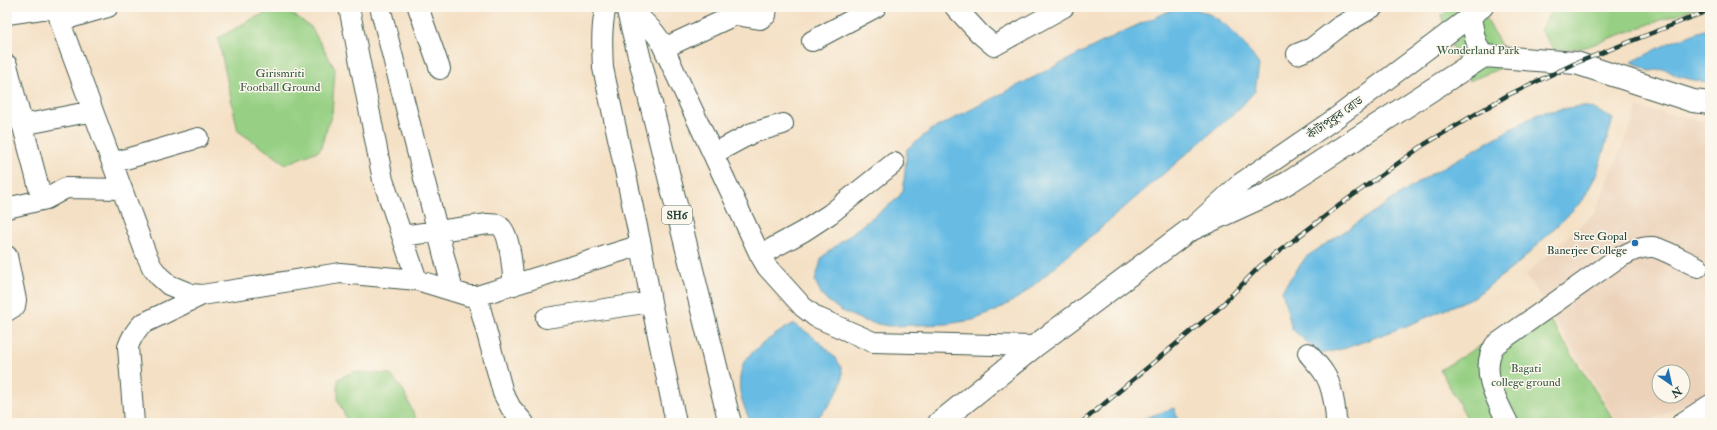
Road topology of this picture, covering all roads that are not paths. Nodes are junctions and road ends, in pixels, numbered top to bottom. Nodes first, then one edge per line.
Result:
1 (108, 7) edge
2 (349, 7) edge
3 (380, 7) edge
4 (418, 7) edge
5 (606, 7) edge
6 (626, 7) edge
7 (630, 7) edge
8 (768, 7) edge
9 (876, 7) edge
10 (955, 7) edge
11 (1064, 7) edge
12 (1373, 7) edge
13 (58, 12) edge
14 (1477, 12) edge
15 (7, 14) edge
16 (812, 41) dead end
17 (664, 48) junction
18 (1297, 54) dead end
19 (1484, 56) junction
20 (7, 65) edge
21 (440, 68) dead end
22 (1710, 103) edge
23 (93, 111) junction
24 (783, 124) dead end
25 (22, 125) junction
26 (198, 138) dead end
27 (713, 154) junction
28 (894, 162) dead end
29 (112, 163) junction
30 (122, 189) junction
31 (42, 200) junction
32 (7, 208) edge
33 (438, 231) junction
34 (1188, 231) junction
35 (402, 236) junction
36 (642, 245) junction
37 (760, 255) junction
38 (7, 256) edge
39 (1698, 267) dead end
40 (417, 280) junction
41 (514, 285) junction
42 (453, 291) junction
43 (202, 295) junction
44 (476, 296) junction
45 (651, 302) junction
46 (7, 311) edge
47 (546, 318) dead end
48 (1035, 346) junction
49 (1308, 353) dead end
50 (1710, 405) edge
51 (134, 423) edge
52 (524, 423) edge
53 (676, 423) edge
54 (730, 423) edge
55 (939, 423) edge
56 (1336, 423) edge
57 (1508, 423) edge
58 (1682, 423) edge

1 - 13 street
2 - 35 street
3 - 33 street
4 - 21 street
5 - 36 street
6 - 54 main road, SH6
7 - 17 street
8 - 17 street
9 - 16 street
10 - 11 street
12 - 18 street
13 - 15 street
13 - 23 street
14 - 19 street
14 - 34 street, কাঁটাপুকুর রোড
17 - 27 street
19 - 22 main road
19 - 34 main road
20 - 25 street
23 - 25 street
23 - 29 street
24 - 27 street
25 - 31 street
26 - 29 street
27 - 37 street
28 - 37 street
29 - 30 street
30 - 31 street
30 - 43 street
31 - 32 street
33 - 35 street
33 - 41 street
33 - 42 street
34 - 48 main road
35 - 40 street
36 - 41 street
36 - 45 street
37 - 48 street
38 - 46 street
39 - 57 street
40 - 42 street
40 - 43 street
41 - 44 street
42 - 44 street
43 - 51 street
44 - 52 street
45 - 47 street
45 - 53 street
48 - 55 main road
49 - 56 street
50 - 58 street

